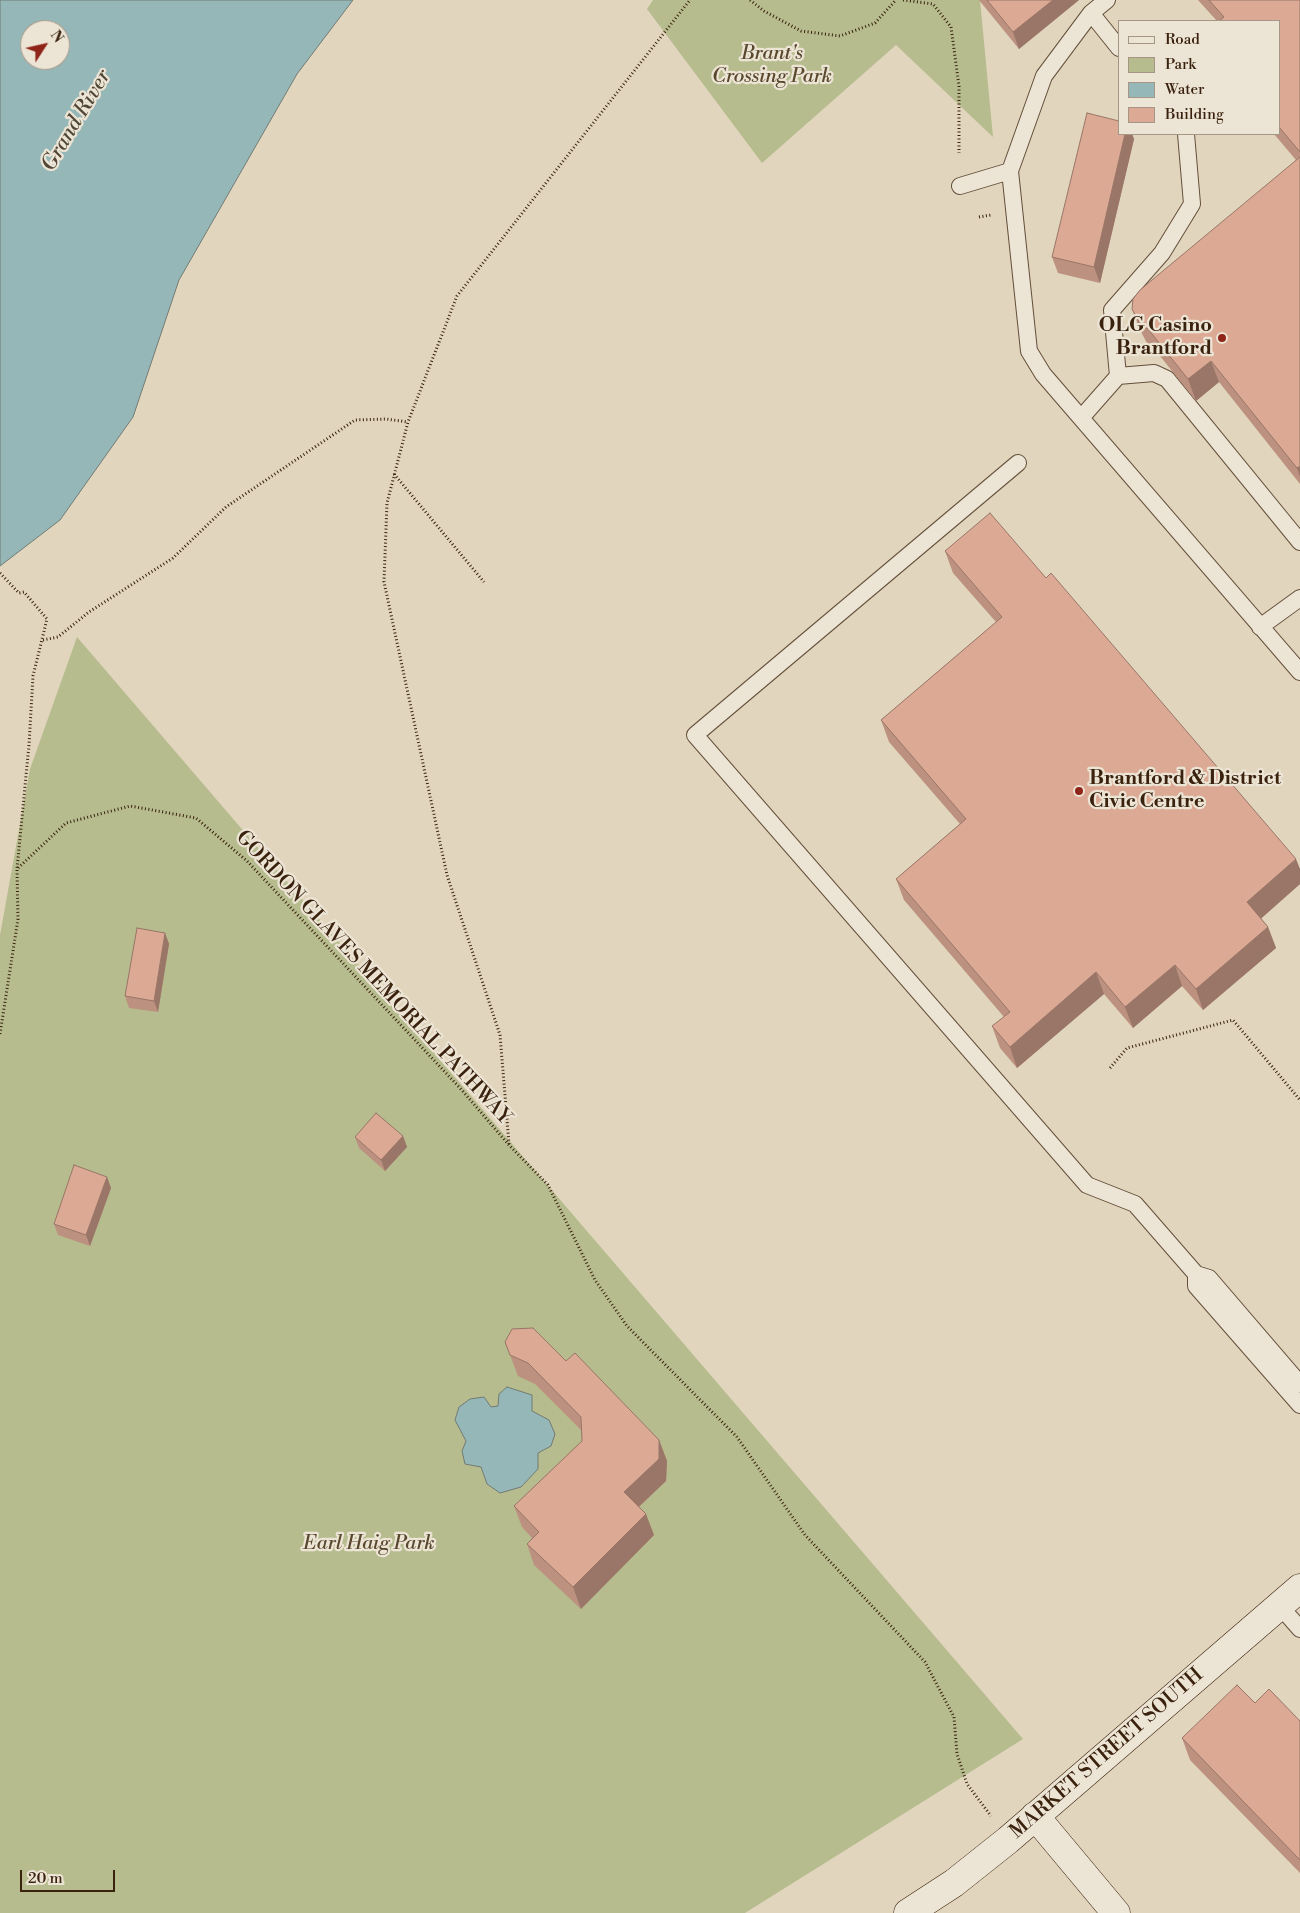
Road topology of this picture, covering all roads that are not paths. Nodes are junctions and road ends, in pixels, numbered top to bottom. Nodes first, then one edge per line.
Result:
1 (1107, 0) edge
2 (1091, 13) junction
3 (1118, 47) edge
4 (1186, 135) edge
5 (1010, 171) junction
6 (960, 186) dead end
7 (1118, 376) junction
8 (1081, 418) junction
9 (1018, 463) dead end
10 (1300, 542) edge
11 (1300, 598) edge
12 (1260, 627) junction
13 (1300, 672) edge
14 (1196, 1274) junction
15 (1300, 1384) edge
16 (1300, 1405) edge
17 (1300, 1588) edge
18 (1279, 1605) junction
19 (1300, 1629) edge
20 (1035, 1816) junction
21 (908, 1913) edge
22 (1116, 1913) edge

1 - 2 lane
2 - 3 lane
2 - 5 lane
4 - 7 lane
5 - 6 lane
5 - 8 lane
7 - 8 lane
7 - 10 lane
8 - 12 lane
9 - 14 lane
11 - 12 lane
12 - 13 lane
14 - 15 lane
14 - 16 lane
17 - 18 street, MARKET STREET SOUTH
18 - 19 lane
18 - 20 street, MARKET STREET SOUTH
20 - 21 street, MARKET STREET SOUTH
20 - 22 street

